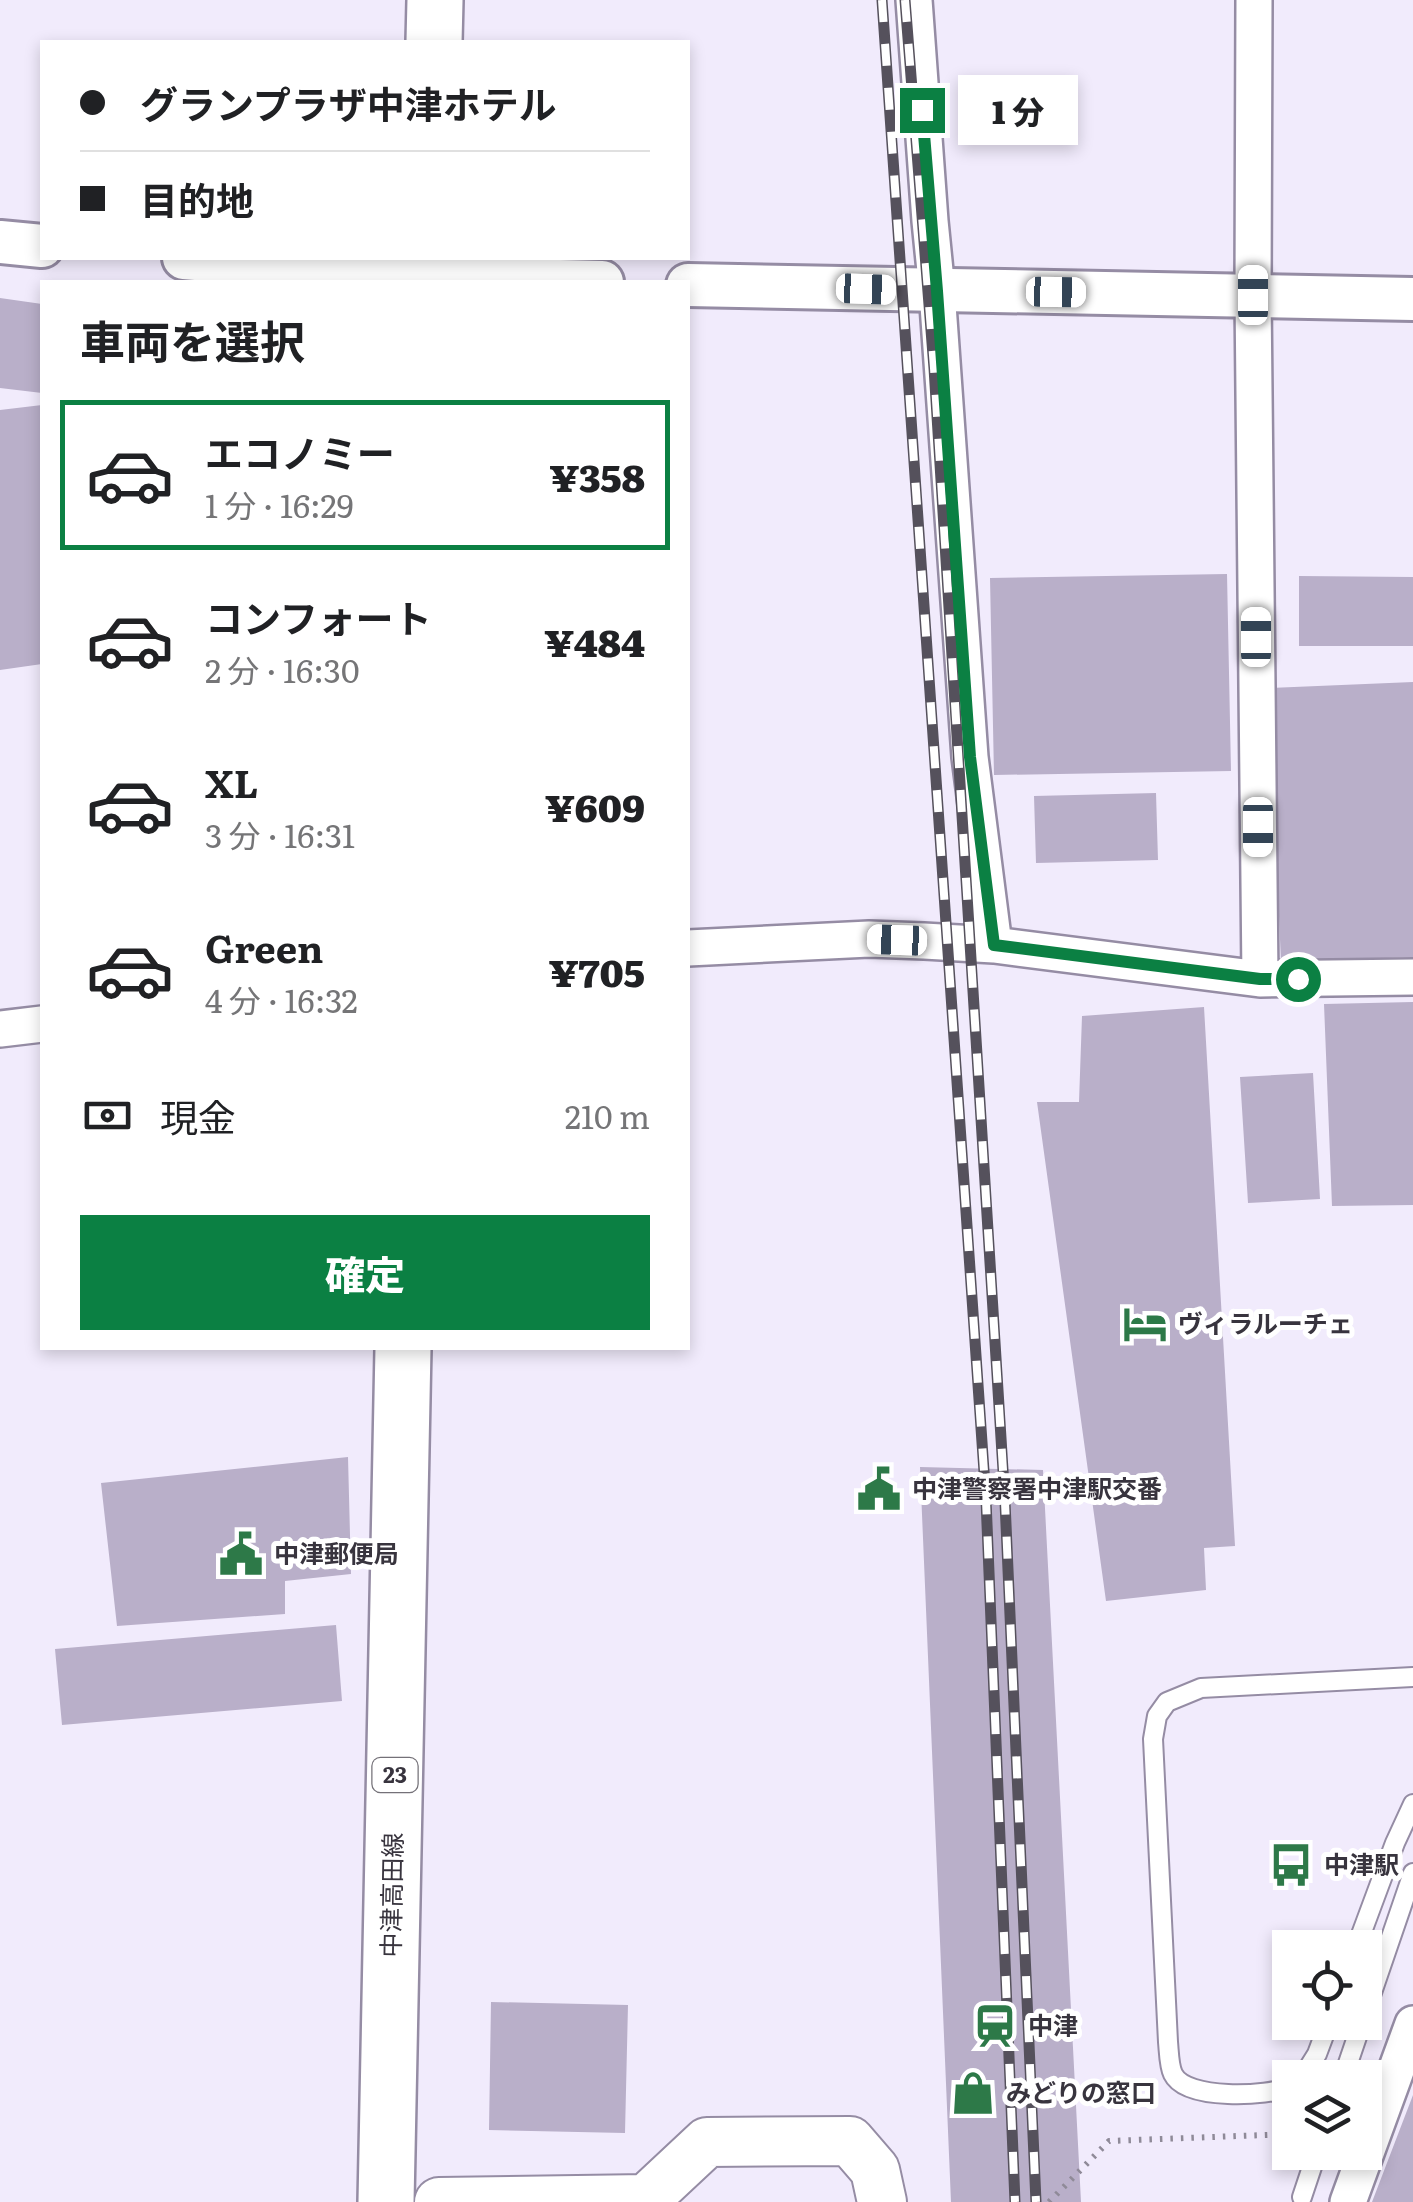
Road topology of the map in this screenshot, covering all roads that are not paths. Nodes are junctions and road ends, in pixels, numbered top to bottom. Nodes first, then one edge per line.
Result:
1 (435, 0) edge
2 (914, 0) edge
3 (1254, 0) edge
4 (434, 40) edge
5 (0, 242) edge
6 (40, 246) edge
7 (216, 260) edge
8 (427, 273) edge
9 (563, 280) edge
10 (690, 284) edge
11 (937, 291) junction
12 (1253, 295) junction
13 (1413, 299) edge
14 (994, 945) junction
15 (690, 948) edge
16 (1413, 977) edge
17 (1260, 979) junction
18 (40, 1024) edge
19 (0, 1029) edge
20 (403, 1350) edge
21 (1413, 1676) edge
22 (1413, 1804) edge
23 (1413, 1873) edge
24 (1363, 1930) edge
25 (1382, 1963) edge
26 (1413, 2024) edge
27 (1272, 2092) edge
28 (1311, 2170) edge
29 (1302, 2197) dead end
30 (386, 2202) edge
31 (439, 2202) edge
32 (882, 2202) edge
33 (1348, 2202) edge

1 - 4 main road
2 - 11 street
3 - 12 street
5 - 6 street
7 - 8 street
8 - 9 street
10 - 11 street
11 - 12 street
11 - 14 street
12 - 13 street
12 - 17 street
14 - 15 street
14 - 17 street
16 - 17 street
18 - 19 street
20 - 30 main road, 中津高田線 / 23
21 - 27 lane
22 - 24 lane
23 - 25 lane
26 - 33 street
28 - 29 lane
31 - 32 main road

